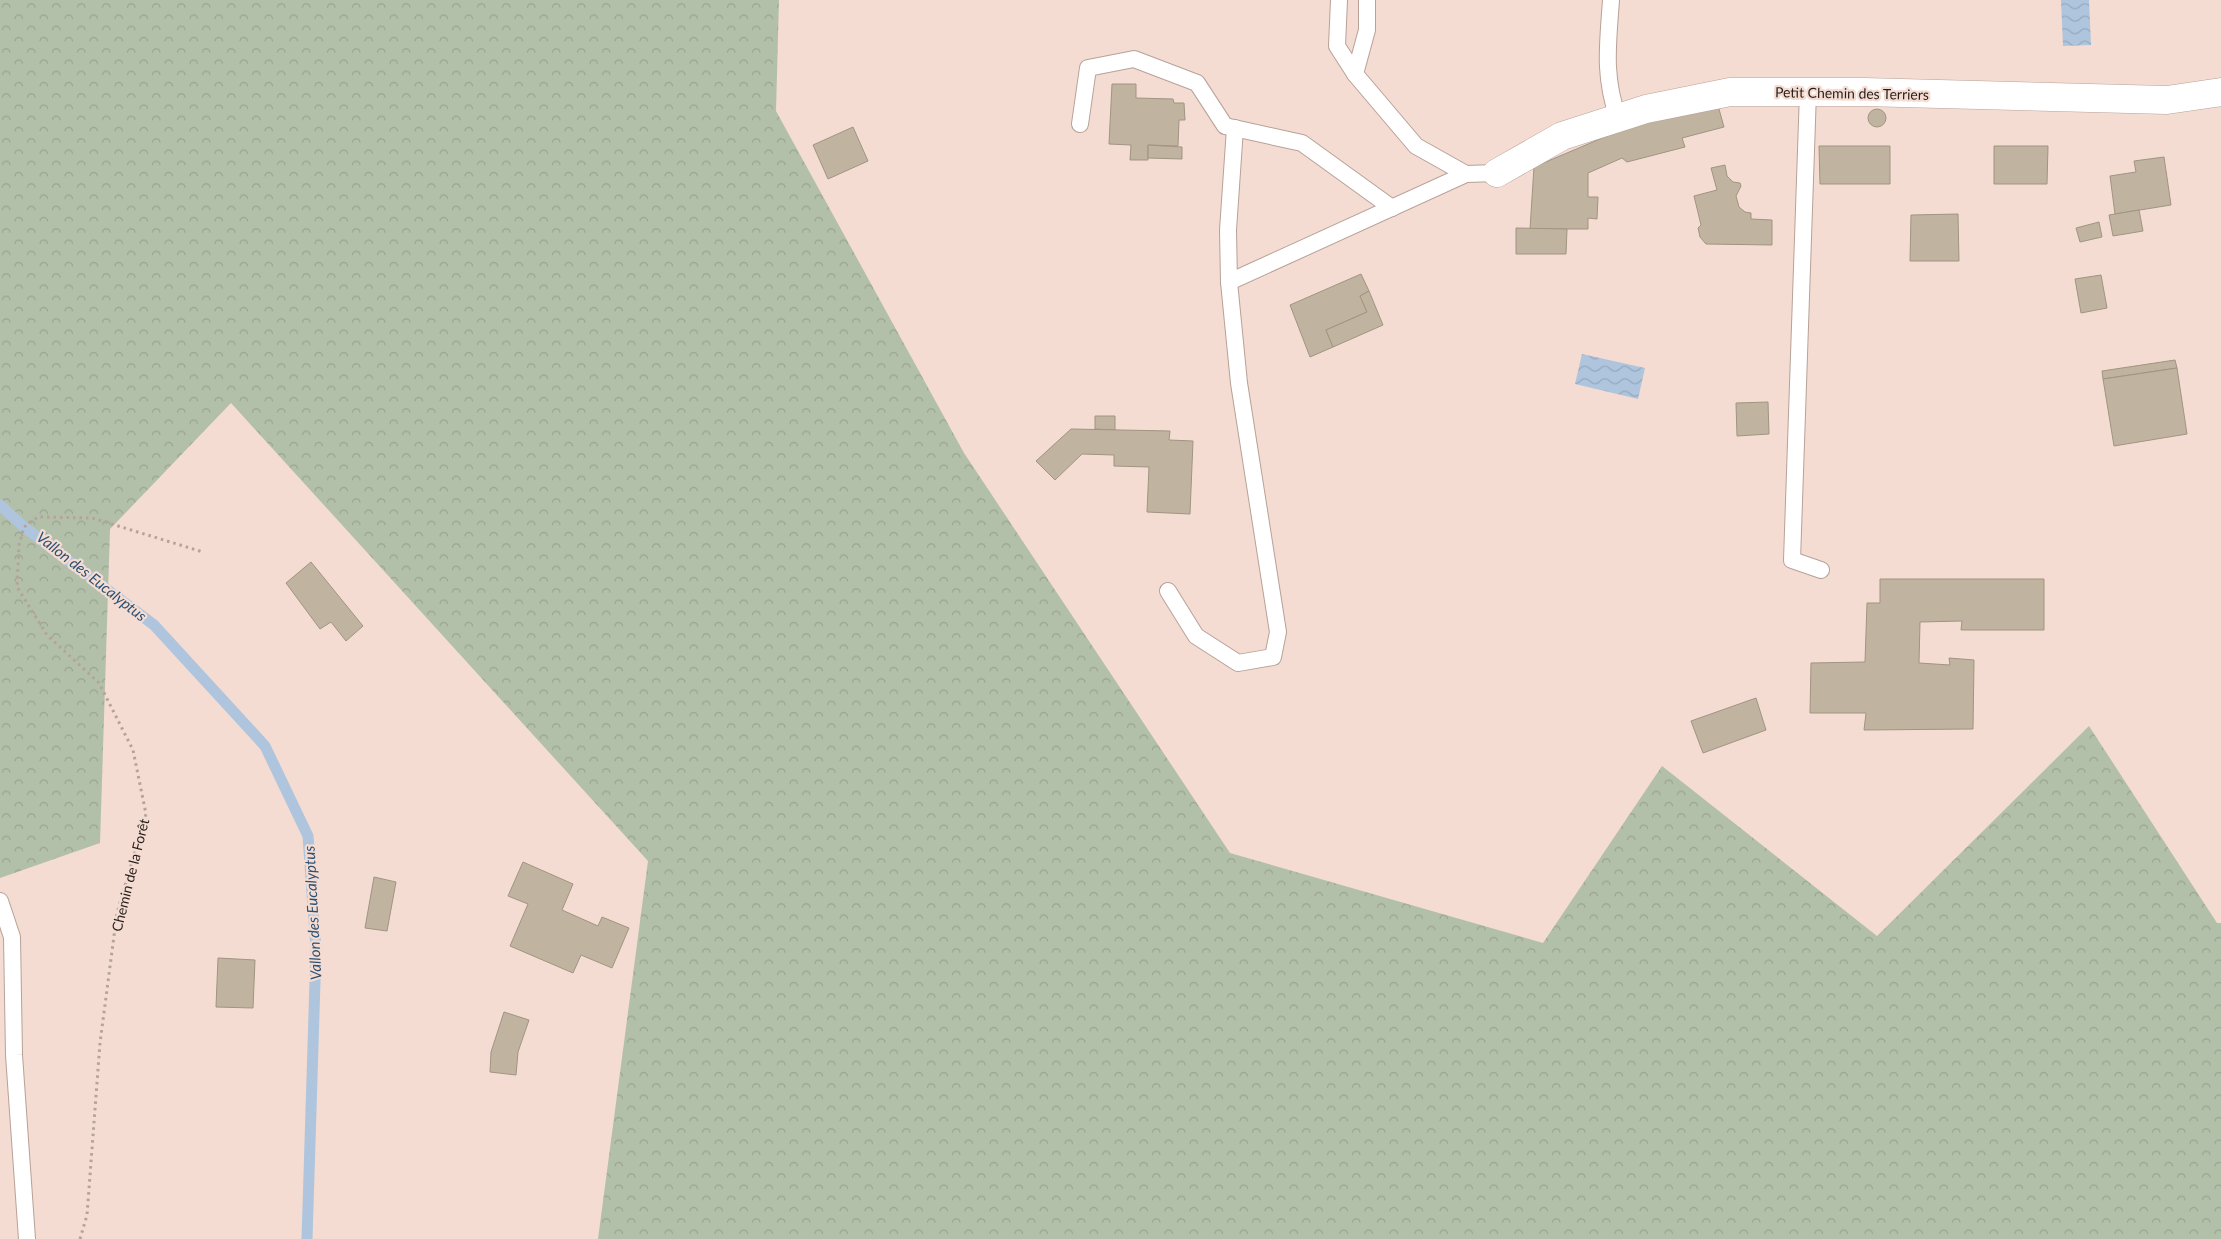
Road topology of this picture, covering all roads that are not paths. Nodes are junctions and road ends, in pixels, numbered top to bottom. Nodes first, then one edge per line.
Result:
1 (1339, 0) edge
2 (1367, 0) edge
3 (1611, 0) edge
4 (1355, 74) junction
5 (1808, 92) junction
6 (2221, 92) edge
7 (1618, 118) junction
8 (1080, 124) dead end
9 (1235, 128) junction
10 (1497, 173) joint
11 (1466, 174) junction
12 (1392, 208) junction
13 (1229, 282) junction
14 (1821, 570) dead end
15 (1168, 591) dead end
16 (0, 901) edge
17 (27, 1239) edge

1 - 4 lane
2 - 4 lane
3 - 7 lane
4 - 11 lane
5 - 6 street, Petit Chemin des Terriers
5 - 7 street, Petit Chemin des Terriers
5 - 14 lane
7 - 10 street, Petit Chemin des Terriers
8 - 9 lane
9 - 12 lane
9 - 13 lane
10 - 11 lane
11 - 12 lane
12 - 13 lane
13 - 15 lane
16 - 17 lane

